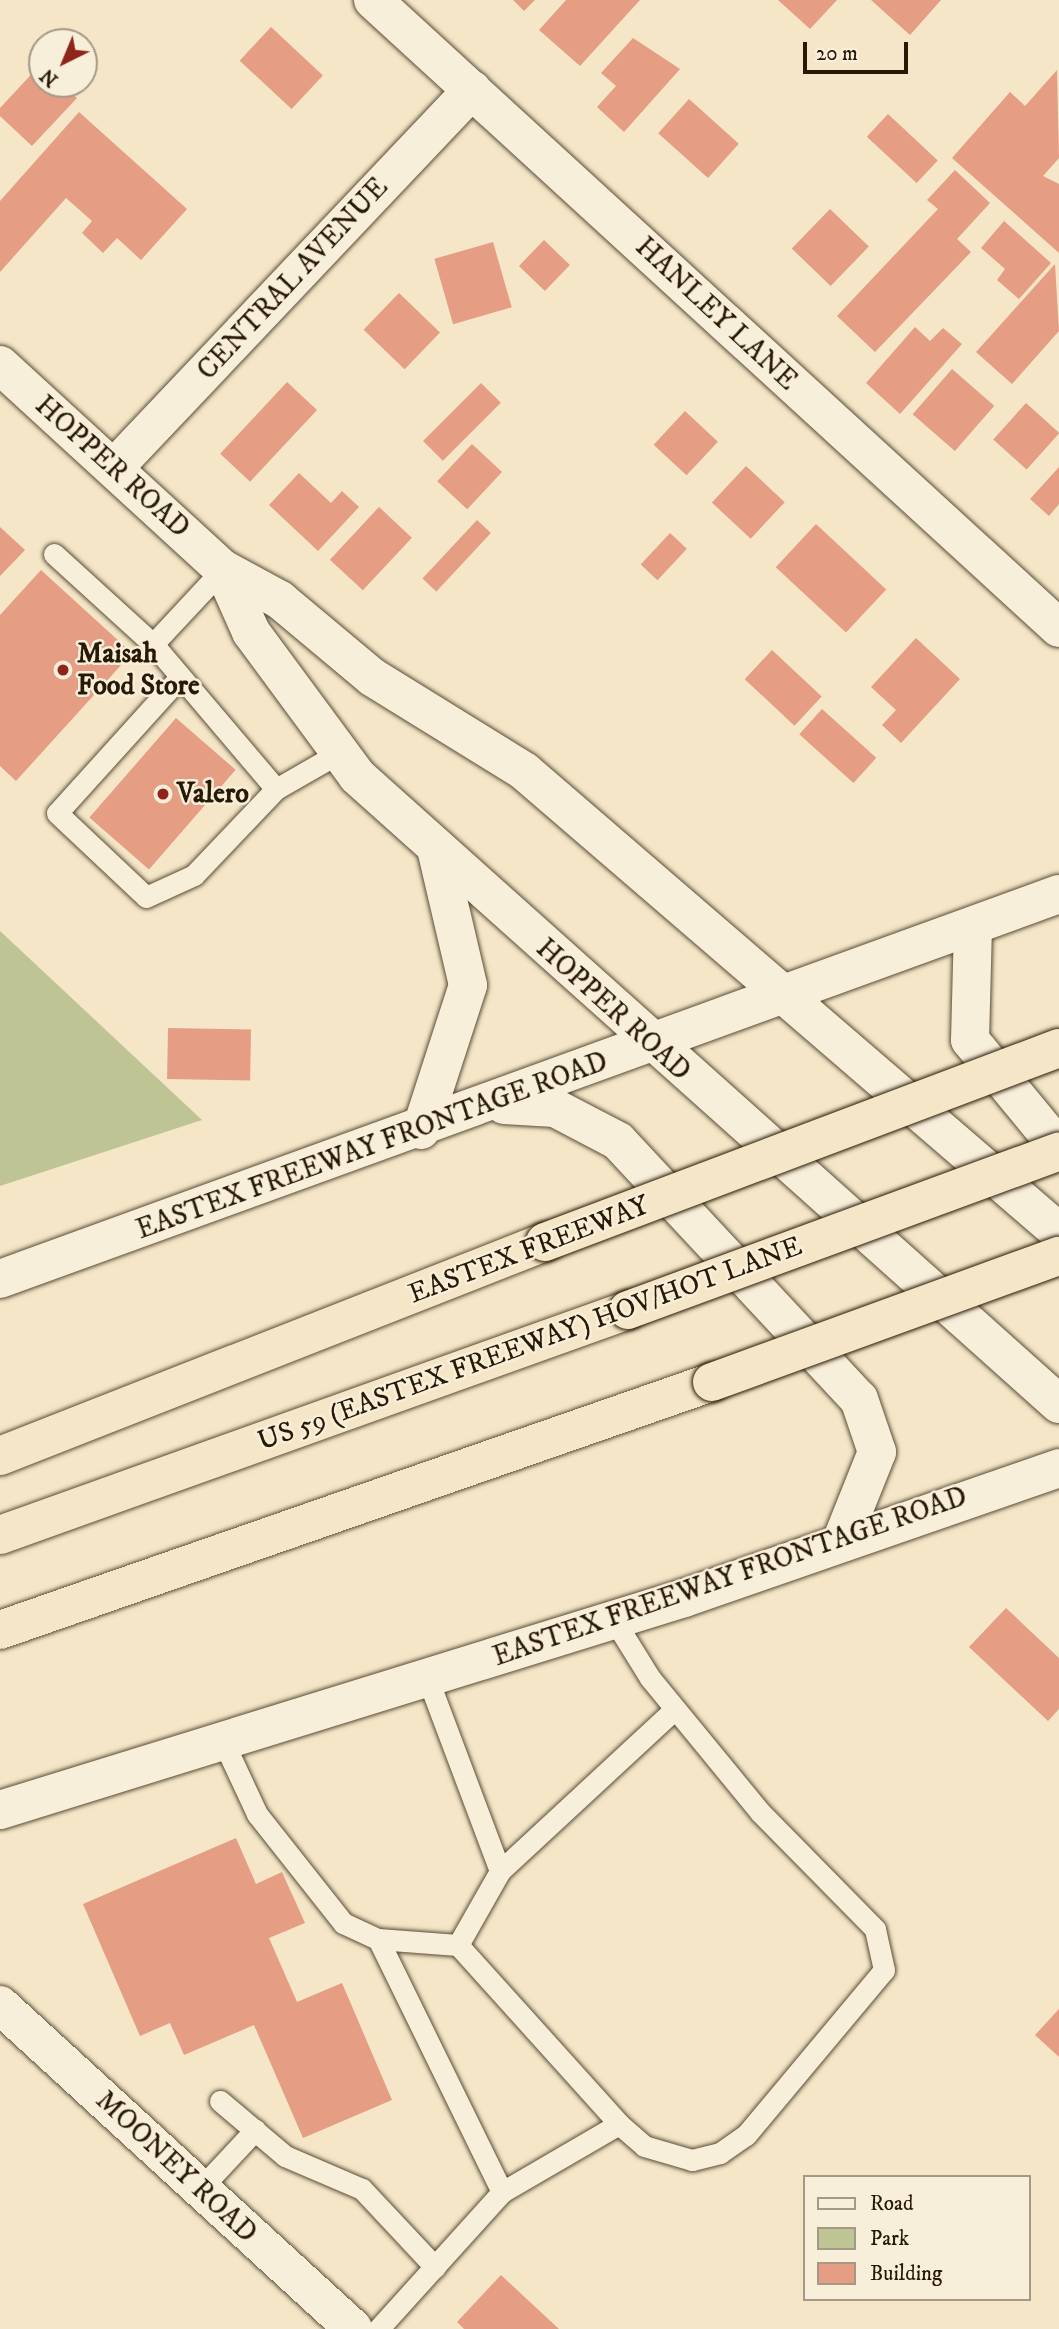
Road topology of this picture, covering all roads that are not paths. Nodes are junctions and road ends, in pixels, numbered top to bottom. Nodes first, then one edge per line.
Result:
1 (373, 0) edge
2 (472, 90) junction
3 (0, 365) edge
4 (114, 468) junction
5 (54, 554) dead end
6 (223, 569) junction
7 (1059, 628) edge
8 (153, 645) junction
9 (180, 677) junction
10 (337, 754) junction
11 (276, 789) junction
12 (436, 849) junction
13 (1059, 894) edge
14 (973, 926) junction
15 (782, 998) junction
16 (652, 1045) junction
17 (1059, 1048) edge
18 (494, 1104) junction
19 (421, 1129) junction
20 (1059, 1149) edge
21 (1059, 1232) edge
22 (1059, 1256) edge
23 (0, 1279) edge
24 (1059, 1404) edge
25 (0, 1456) edge
26 (1059, 1468) edge
27 (0, 1535) edge
28 (841, 1542) junction
29 (149, 1574) junction
30 (614, 1620) junction
31 (0, 1630) edge
32 (0, 1640) edge
33 (427, 1677) junction
34 (675, 1709) junction
35 (223, 1741) junction
36 (0, 1810) edge
37 (500, 1871) junction
38 (378, 1939) junction
39 (458, 1945) junction
40 (0, 2005) edge
41 (220, 2101) dead end
42 (619, 2124) junction
43 (254, 2130) junction
44 (200, 2189) junction
45 (502, 2192) junction
46 (435, 2267) junction
47 (353, 2329) edge
48 (378, 2329) edge

1 - 2 main road, HANLEY LANE
2 - 4 main road, CENTRAL AVENUE
2 - 7 main road, HANLEY LANE
3 - 4 main road, HOPPER ROAD
4 - 6 main road, HOPPER ROAD
5 - 8 lane
6 - 8 lane
6 - 10 main road, HOPPER ROAD
6 - 15 main road, HOPPER ROAD
8 - 9 lane
9 - 11 lane
9 - 11 lane
10 - 11 lane
10 - 12 main road, HOPPER ROAD
12 - 16 main road, HOPPER ROAD
12 - 19 main road
13 - 14 main road, EASTEX FREEWAY FRONTAGE ROAD
14 - 15 main road, EASTEX FREEWAY FRONTAGE ROAD
14 - 20 main road
15 - 16 main road, EASTEX FREEWAY FRONTAGE ROAD
15 - 21 main road, HOPPER ROAD
16 - 18 main road, EASTEX FREEWAY FRONTAGE ROAD
16 - 24 main road, HOPPER ROAD
17 - 25 highway, EASTEX FREEWAY, bridge
18 - 19 main road, EASTEX FREEWAY FRONTAGE ROAD
18 - 28 main road
19 - 23 main road, EASTEX FREEWAY FRONTAGE ROAD
20 - 27 highway, US 59 (EASTEX FREEWAY) HOV/HOT LANE, bridge
22 - 29 highway, bridge
26 - 28 main road, EASTEX FREEWAY FRONTAGE ROAD
28 - 30 main road, EASTEX FREEWAY FRONTAGE ROAD
29 - 31 highway
29 - 32 highway
30 - 33 main road, EASTEX FREEWAY FRONTAGE ROAD
30 - 34 lane
33 - 35 main road, EASTEX FREEWAY FRONTAGE ROAD
33 - 37 lane
34 - 37 lane
34 - 42 lane
35 - 36 main road, EASTEX FREEWAY FRONTAGE ROAD
35 - 38 lane
37 - 39 lane
38 - 39 lane
38 - 45 lane
39 - 42 lane
40 - 44 main road, MOONEY ROAD
41 - 43 lane
42 - 45 lane
43 - 44 lane
43 - 46 lane
44 - 47 main road, MOONEY ROAD
45 - 46 lane
46 - 48 lane

